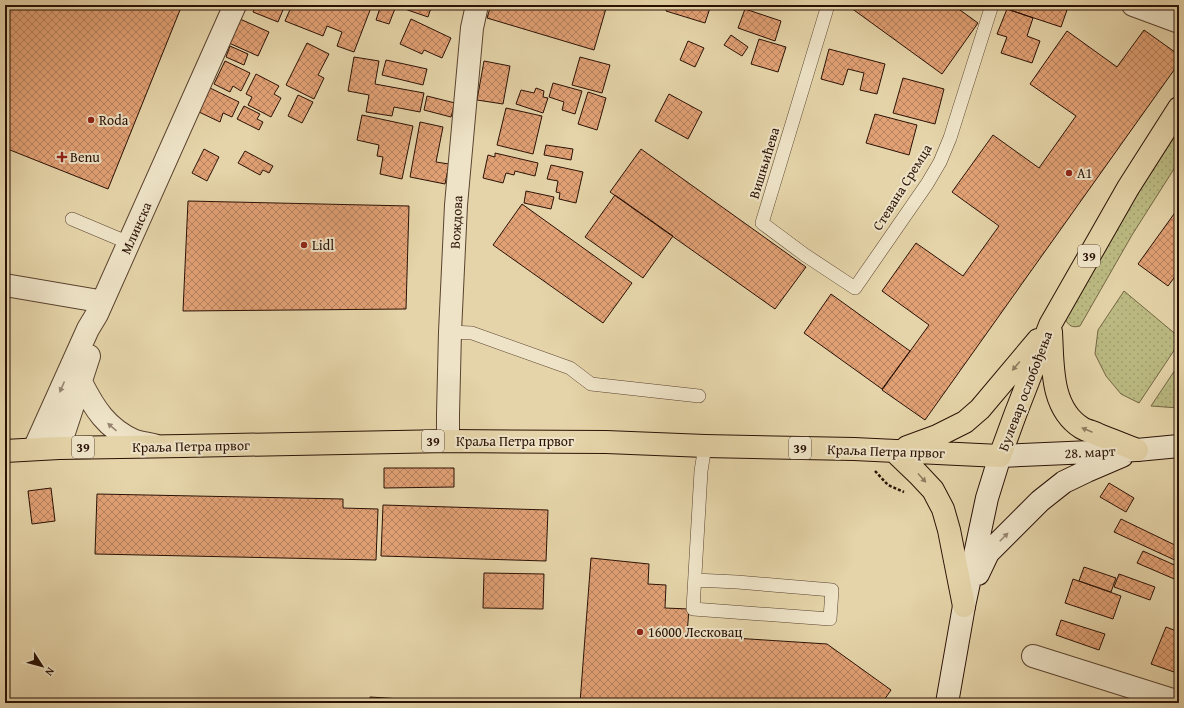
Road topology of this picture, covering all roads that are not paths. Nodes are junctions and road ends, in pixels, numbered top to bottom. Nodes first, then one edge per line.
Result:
1 (235, 5) edge
2 (477, 5) edge
3 (828, 5) edge
4 (992, 5) edge
5 (1134, 5) edge
6 (1179, 22) edge
7 (1179, 108) edge
8 (72, 219) dead end
9 (129, 243) junction
10 (5, 285) edge
11 (855, 288) joint
12 (95, 307) junction
13 (1050, 325) junction
14 (450, 332) junction
15 (81, 382) junction
16 (699, 396) dead end
17 (448, 440) junction
18 (161, 446) junction
19 (706, 446) junction
20 (1179, 446) edge
21 (59, 448) junction
22 (34, 449) junction
23 (1136, 450) junction
24 (5, 451) edge
25 (894, 451) junction
26 (1000, 456) junction
27 (695, 580) junction
28 (964, 606) junction
29 (1033, 656) dead end
30 (1179, 702) edge
31 (947, 703) edge

1 - 9 street, Млинска
2 - 14 street, Вождова
3 - 11 lane, Вишњићева
4 - 11 lane, Стевана Сремца
5 - 6 street
7 - 13 main road, Булевар ослобођења / 39
8 - 9 lane
9 - 12 street, Млинска
10 - 12 street
12 - 15 street
12 -> 22 street, Млинска
23 -> 13 main road
13 -> 25 main road
13 - 26 main road, Булевар ослобођења / 39
14 - 16 lane
14 - 17 street, Вождова
18 -> 15 street
15 - 21 street
17 - 18 main road, Краља Петра првог / 39
17 - 19 main road, Краља Петра првог / 39
18 - 21 main road, Краља Петра првог / 39
19 - 25 main road, Краља Петра првог / 39
19 - 27 lane
20 - 23 street, 28. март
21 - 22 main road, Краља Петра првог / 39
22 - 24 main road, Краља Петра првог / 39
23 - 26 street, 28. март
28 -> 23 street
25 - 26 main road, Краља Петра првог / 39
25 -> 28 main road
26 - 28 street, Булевар ослобођења
27 - 27 lane
28 - 31 street, Булевар ослобођења
29 - 30 street

